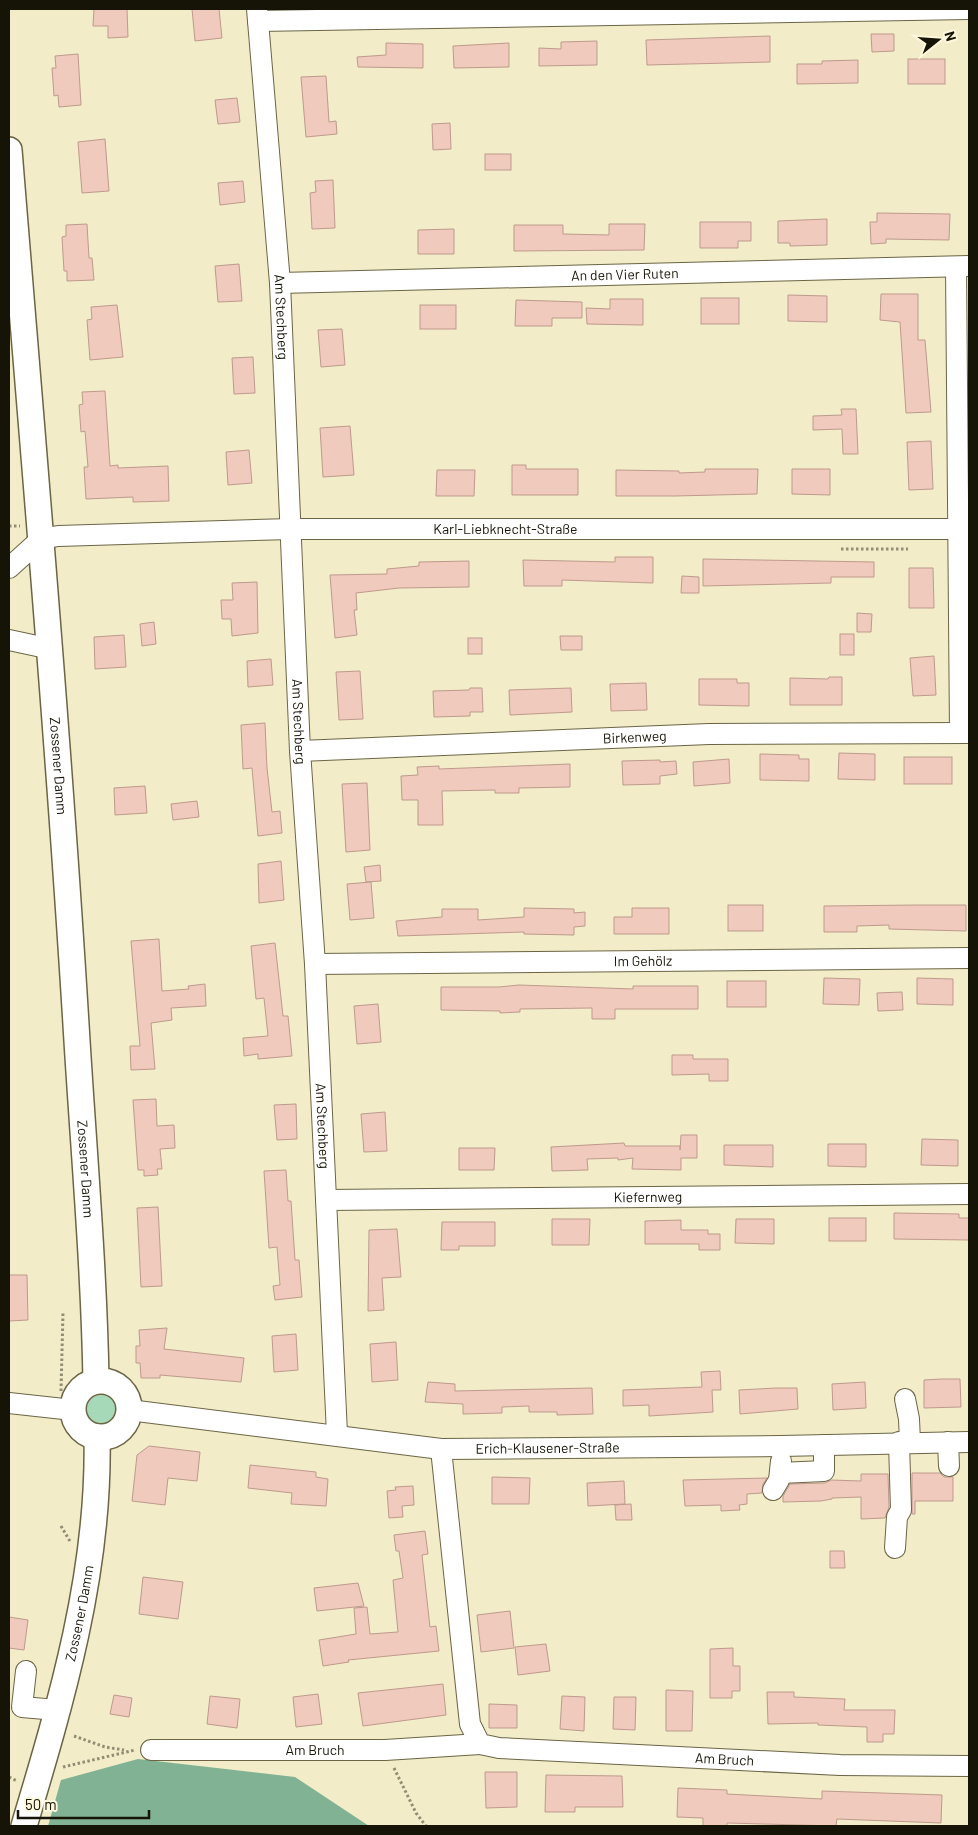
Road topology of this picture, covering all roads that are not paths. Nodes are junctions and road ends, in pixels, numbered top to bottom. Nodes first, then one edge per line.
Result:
1 (969, 10) edge
2 (258, 15) edge
3 (9, 150) edge
4 (962, 267) edge
5 (280, 283) junction
6 (963, 413) edge
7 (963, 450) edge
8 (291, 529) junction
9 (964, 529) edge
10 (32, 533) junction
11 (9, 568) edge
12 (9, 640) edge
13 (51, 649) junction
14 (965, 732) edge
15 (300, 751) junction
16 (969, 958) edge
17 (316, 964) junction
18 (969, 1194) edge
19 (326, 1200) junction
20 (96, 1381) junction
21 (906, 1399) dead end
22 (9, 1403) edge
23 (73, 1410) junction
24 (129, 1410) junction
25 (336, 1434) junction
26 (97, 1437) junction
27 (904, 1442) junction
28 (948, 1442) junction
29 (969, 1442) edge
30 (824, 1445) junction
31 (781, 1446) junction
32 (441, 1448) junction
33 (948, 1466) dead end
34 (895, 1548) dead end
35 (26, 1671) dead end
36 (57, 1710) junction
37 (480, 1744) junction
38 (151, 1750) road end
39 (969, 1766) edge
40 (24, 1826) edge

1 - 2 street
2 - 5 street, Am Stechberg
3 - 10 main road, Zossener Damm
4 - 5 street, An den Vier Ruten
4 - 6 street
5 - 8 street, Am Stechberg
6 - 7 street
7 - 9 street
8 - 9 street, Karl-Liebknecht-Straße
8 - 10 street, Karl-Liebknecht-Straße
8 - 15 street, Am Stechberg
9 - 14 street
10 - 11 street
10 - 13 main road, Zossener Damm
12 - 13 street
13 - 20 main road, Zossener Damm
14 - 15 street, Birkenweg
15 - 17 street, Am Stechberg
16 - 17 street, Im Gehölz
17 - 19 street, Am Stechberg
18 - 19 street, Kiefernweg
19 - 25 street, Am Stechberg
20 - 23 main road
20 - 24 main road
21 - 27 street
22 - 23 street
23 - 26 main road
24 - 25 street, Erich-Klausener-Straße
24 - 26 main road
25 - 32 street, Erich-Klausener-Straße
26 - 36 main road, Zossener Damm
27 - 28 street, Erich-Klausener-Straße
27 - 30 street, Erich-Klausener-Straße
27 - 34 street
28 - 29 street, Erich-Klausener-Straße
28 - 33 street
30 - 31 street, Erich-Klausener-Straße
30 - 31 street
31 - 32 street, Erich-Klausener-Straße
32 - 37 street
35 - 36 street
36 - 40 main road, Zossener Damm
37 - 38 street, Am Bruch
37 - 39 street, Am Bruch

